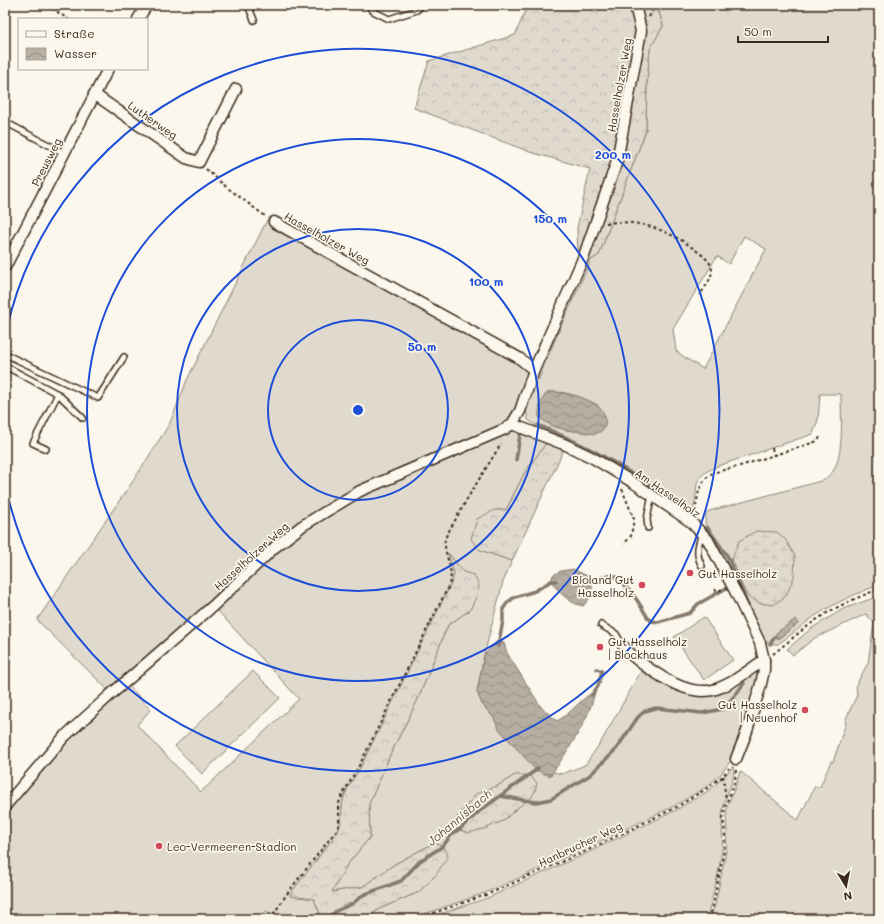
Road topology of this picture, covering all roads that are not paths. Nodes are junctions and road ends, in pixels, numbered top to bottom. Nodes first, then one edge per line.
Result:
1 (147, 5) edge
2 (248, 5) edge
3 (368, 5) edge
4 (422, 5) edge
5 (636, 5) edge
6 (139, 18) edge
7 (254, 20) dead end
8 (107, 70) edge
9 (236, 89) dead end
10 (94, 94) junction
11 (5, 122) edge
12 (64, 154) junction
13 (274, 222) road end
14 (5, 267) edge
15 (5, 354) edge
16 (124, 357) dead end
17 (5, 366) edge
18 (534, 370) junction
19 (58, 394) junction
20 (82, 418) dead end
21 (509, 427) junction
22 (46, 449) dead end
23 (652, 495) junction
24 (648, 528) dead end
25 (702, 533) junction
26 (702, 566) dead end
27 (601, 624) dead end
28 (624, 647) joint
29 (764, 660) junction
30 (736, 759) road end
31 (5, 806) edge

1 - 6 street
2 - 7 lane
3 - 4 lane
5 - 18 street, Hasselholzer Weg
8 - 10 street, Preusweg
9 - 10 street, Lutherweg
10 - 12 street, Preusweg
11 - 12 lane
12 - 14 street, Preusweg
13 - 18 street, Hasselholzer Weg
15 - 16 lane
17 - 19 lane
18 - 21 street, Hasselholzer Weg
19 - 20 lane
19 - 22 lane
21 - 23 street, Am Hasselholz
21 - 31 street, Hasselholzer Weg
23 - 24 lane
23 - 25 street, Am Hasselholz
25 - 26 lane
25 - 29 street, Am Hasselholz
27 - 28 lane
28 - 29 street
29 - 30 street, Am Hasselholz

